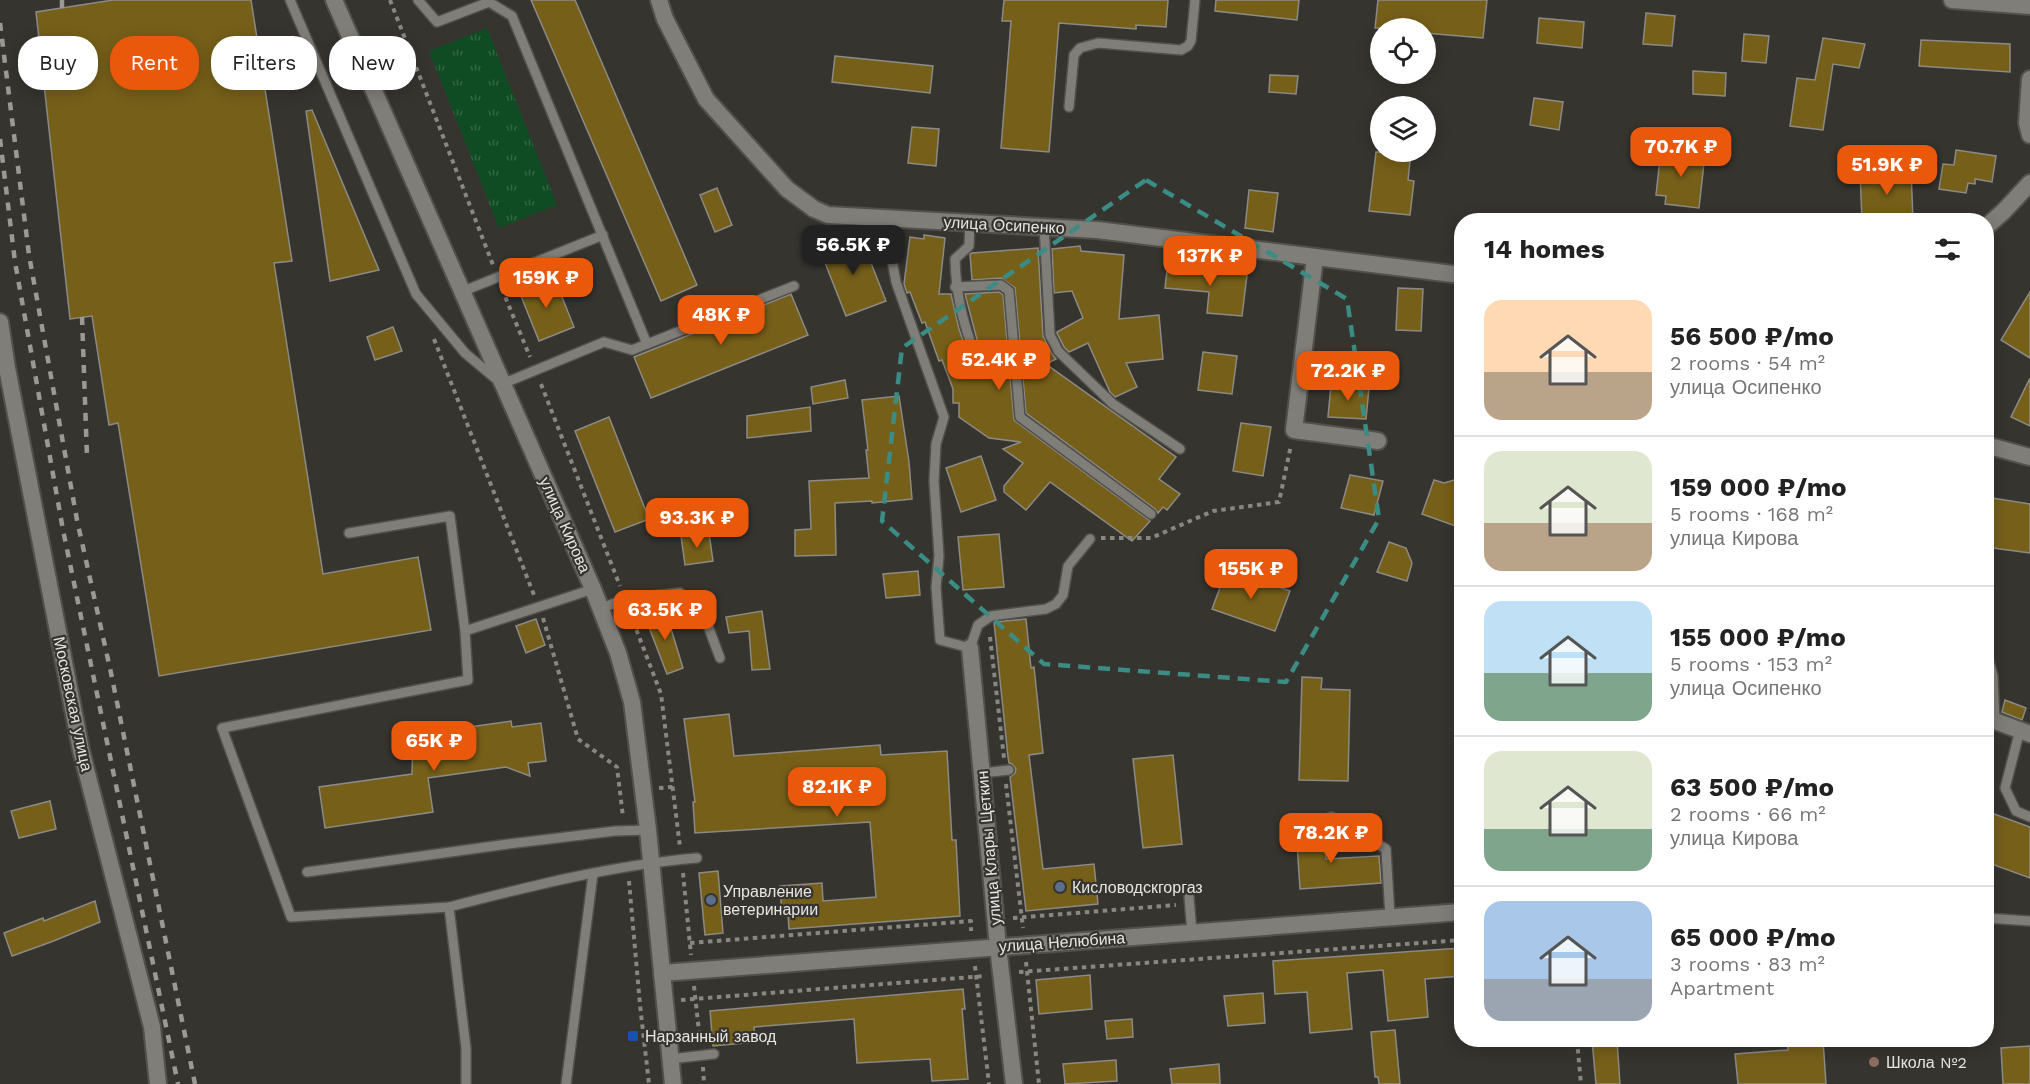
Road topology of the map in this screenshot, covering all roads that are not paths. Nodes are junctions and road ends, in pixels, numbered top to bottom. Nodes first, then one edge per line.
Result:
1 (290, 0) edge
2 (334, 0) edge
3 (417, 0) edge
4 (659, 0) edge
5 (1196, 0) edge
6 (1952, 0) edge
7 (2030, 6) edge
8 (2030, 79) edge
9 (1069, 107) dead end
10 (2030, 135) edge
11 (2030, 183) edge
12 (896, 219) junction
13 (1994, 220) edge
14 (970, 223) junction
15 (1044, 226) junction
16 (603, 235) junction
17 (1315, 257) junction
18 (1454, 274) edge
19 (794, 286) dead end
20 (956, 287) junction
21 (461, 292) junction
22 (0, 322) edge
23 (647, 344) junction
24 (973, 350) dead end
25 (502, 384) junction
26 (1378, 441) dead end
27 (1994, 447) edge
28 (1180, 450) dead end
29 (2030, 458) edge
30 (1151, 514) dead end
31 (349, 533) dead end
32 (1090, 538) road end
33 (593, 589) junction
34 (602, 608) junction
35 (465, 632) junction
36 (970, 648) junction
37 (720, 658) dead end
38 (1994, 723) edge
39 (2025, 732) edge
40 (1007, 771) road end
41 (982, 773) junction
42 (1331, 817) dead end
43 (2030, 817) edge
44 (648, 830) junction
45 (698, 858) dead end
46 (651, 863) junction
47 (307, 872) dead end
48 (593, 874) junction
49 (1190, 901) road end
50 (449, 907) junction
51 (1454, 912) edge
52 (1390, 917) junction
53 (1994, 919) edge
54 (2030, 921) edge
55 (1192, 932) junction
56 (998, 946) junction
57 (662, 973) junction
58 (714, 1054) dead end
59 (670, 1059) junction
60 (158, 1084) edge
61 (466, 1084) edge
62 (566, 1084) edge
63 (673, 1084) edge
64 (1014, 1084) edge

1 - 25 lane
2 - 21 street, улица Кирова
3 - 16 lane
4 - 12 street, улица Осипенко
5 - 9 lane
6 - 7 street
8 - 10 street
11 - 13 street
12 - 14 street, улица Осипенко
12 - 36 lane
14 - 15 street, улица Осипенко
14 - 20 lane
15 - 17 street, улица Осипенко
15 - 28 lane
16 - 21 lane
16 - 23 lane
17 - 18 street, улица Осипенко
17 - 26 street
19 - 23 lane
20 - 24 lane
20 - 30 lane
21 - 25 street, улица Кирова
22 - 60 street, Московская улица
23 - 25 lane
25 - 33 street, улица Кирова
27 - 29 street
31 - 35 lane
32 - 36 lane
33 - 34 street, улица Кирова
33 - 35 lane
34 - 37 lane
34 - 44 street, улица Кирова
35 - 50 lane
36 - 41 street, улица Клары Цеткин
38 - 39 street
39 - 43 lane
40 - 41 lane
41 - 56 street, улица Клары Цеткин
42 - 52 lane
44 - 46 street, улица Кирова
44 - 47 lane
45 - 46 lane
46 - 48 lane
46 - 57 street, улица Кирова
48 - 50 lane
48 - 62 lane
49 - 55 lane
50 - 61 lane
51 - 52 street, улица Нелюбина
52 - 55 street, улица Нелюбина
53 - 54 lane
55 - 56 street, улица Нелюбина
56 - 57 street, улица Нелюбина
56 - 64 street, улица Клары Цеткин
57 - 59 street, улица Кирова
58 - 59 lane
59 - 63 street, улица Кирова

